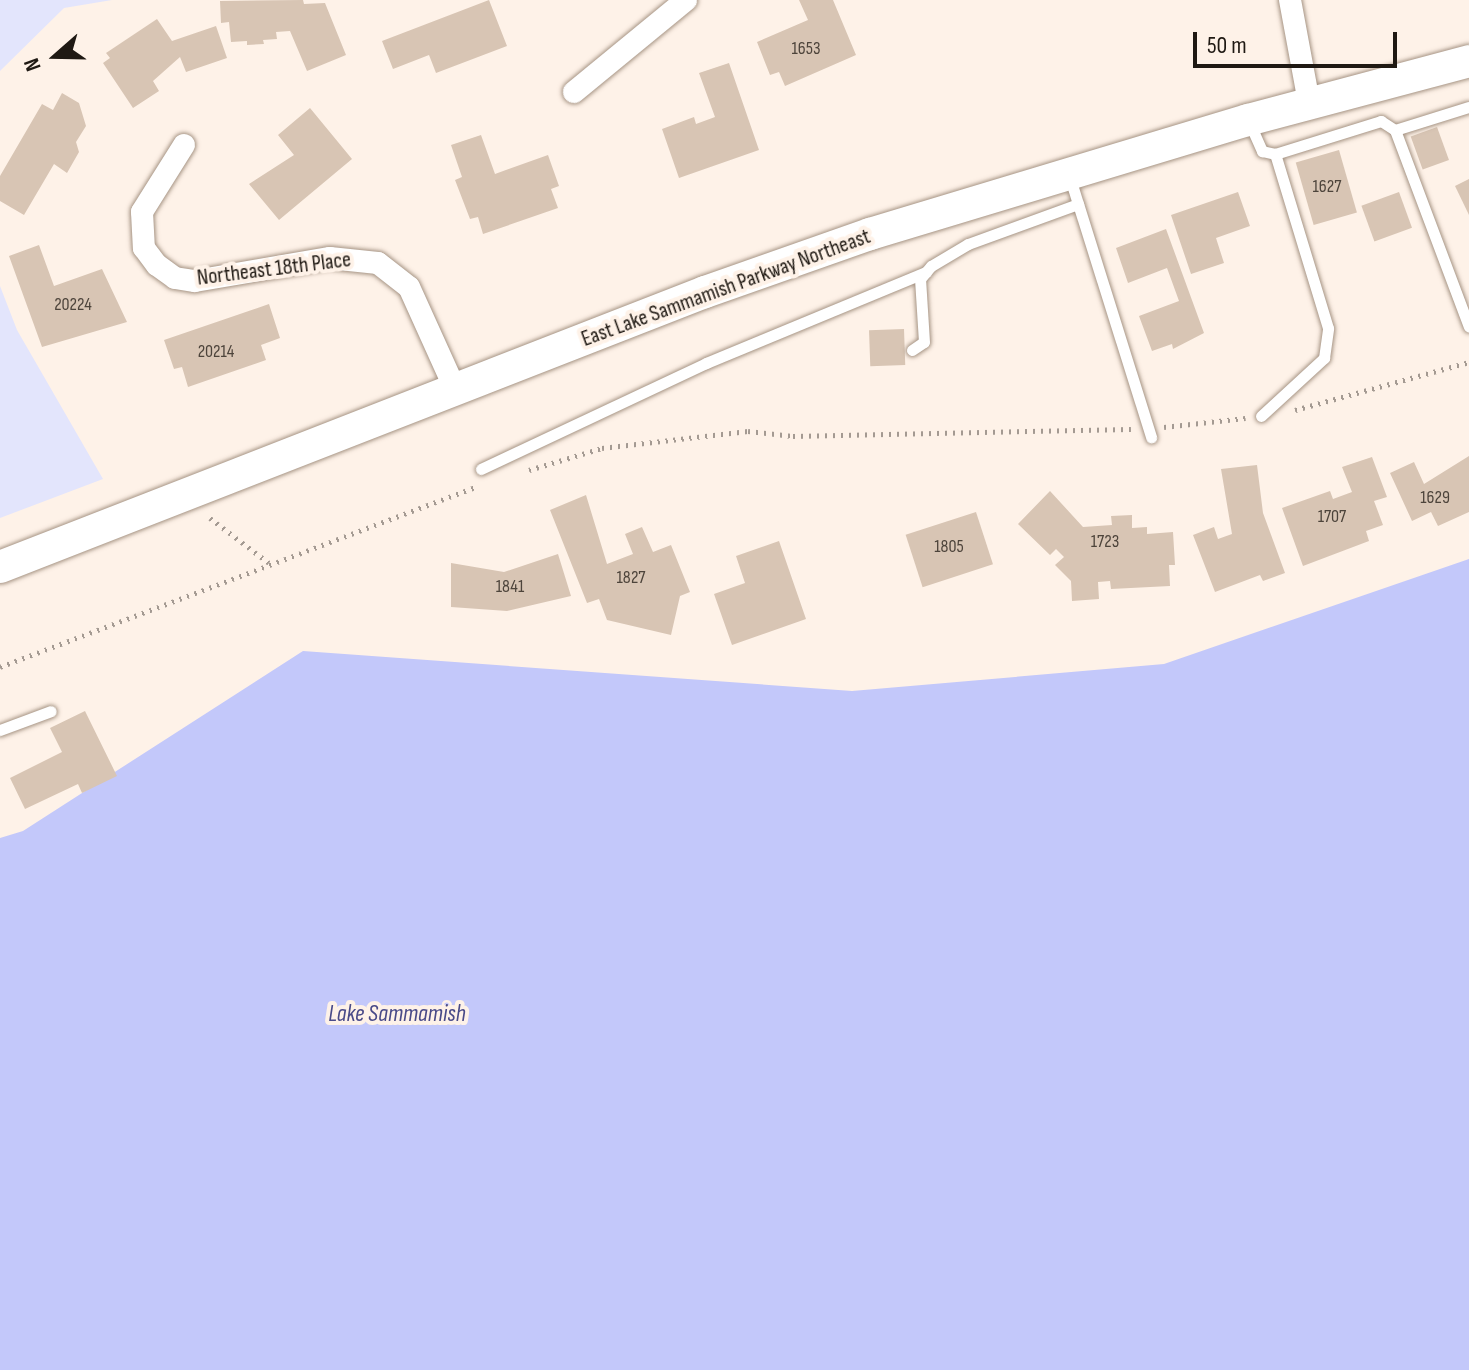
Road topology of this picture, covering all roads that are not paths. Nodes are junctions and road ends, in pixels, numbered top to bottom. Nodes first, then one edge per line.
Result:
1 (686, 0) edge
2 (1290, 0) edge
3 (1469, 61) edge
4 (574, 92) dead end
5 (1309, 103) junction
6 (1469, 107) edge
7 (1248, 120) junction
8 (1395, 130) junction
9 (184, 145) dead end
10 (1275, 154) junction
11 (1073, 189) junction
12 (926, 272) junction
13 (1469, 327) edge
14 (912, 350) dead end
15 (456, 391) junction
16 (1261, 416) road end
17 (1148, 433) road end
18 (481, 469) dead end
19 (0, 567) edge
20 (51, 711) dead end
21 (0, 730) edge

1 - 4 street
2 - 5 street
3 - 5 main road, East Lake Sammamish Parkway Northeast
5 - 7 main road, East Lake Sammamish Parkway Northeast
6 - 8 lane
7 - 10 lane
7 - 11 main road, East Lake Sammamish Parkway Northeast
8 - 10 lane
8 - 13 lane
9 - 15 street, Northeast 18th Place
10 - 16 lane
11 - 12 lane
11 - 15 main road, East Lake Sammamish Parkway Northeast
11 - 17 lane
12 - 14 lane
12 - 18 lane
15 - 19 main road, East Lake Sammamish Parkway Northeast
20 - 21 lane

